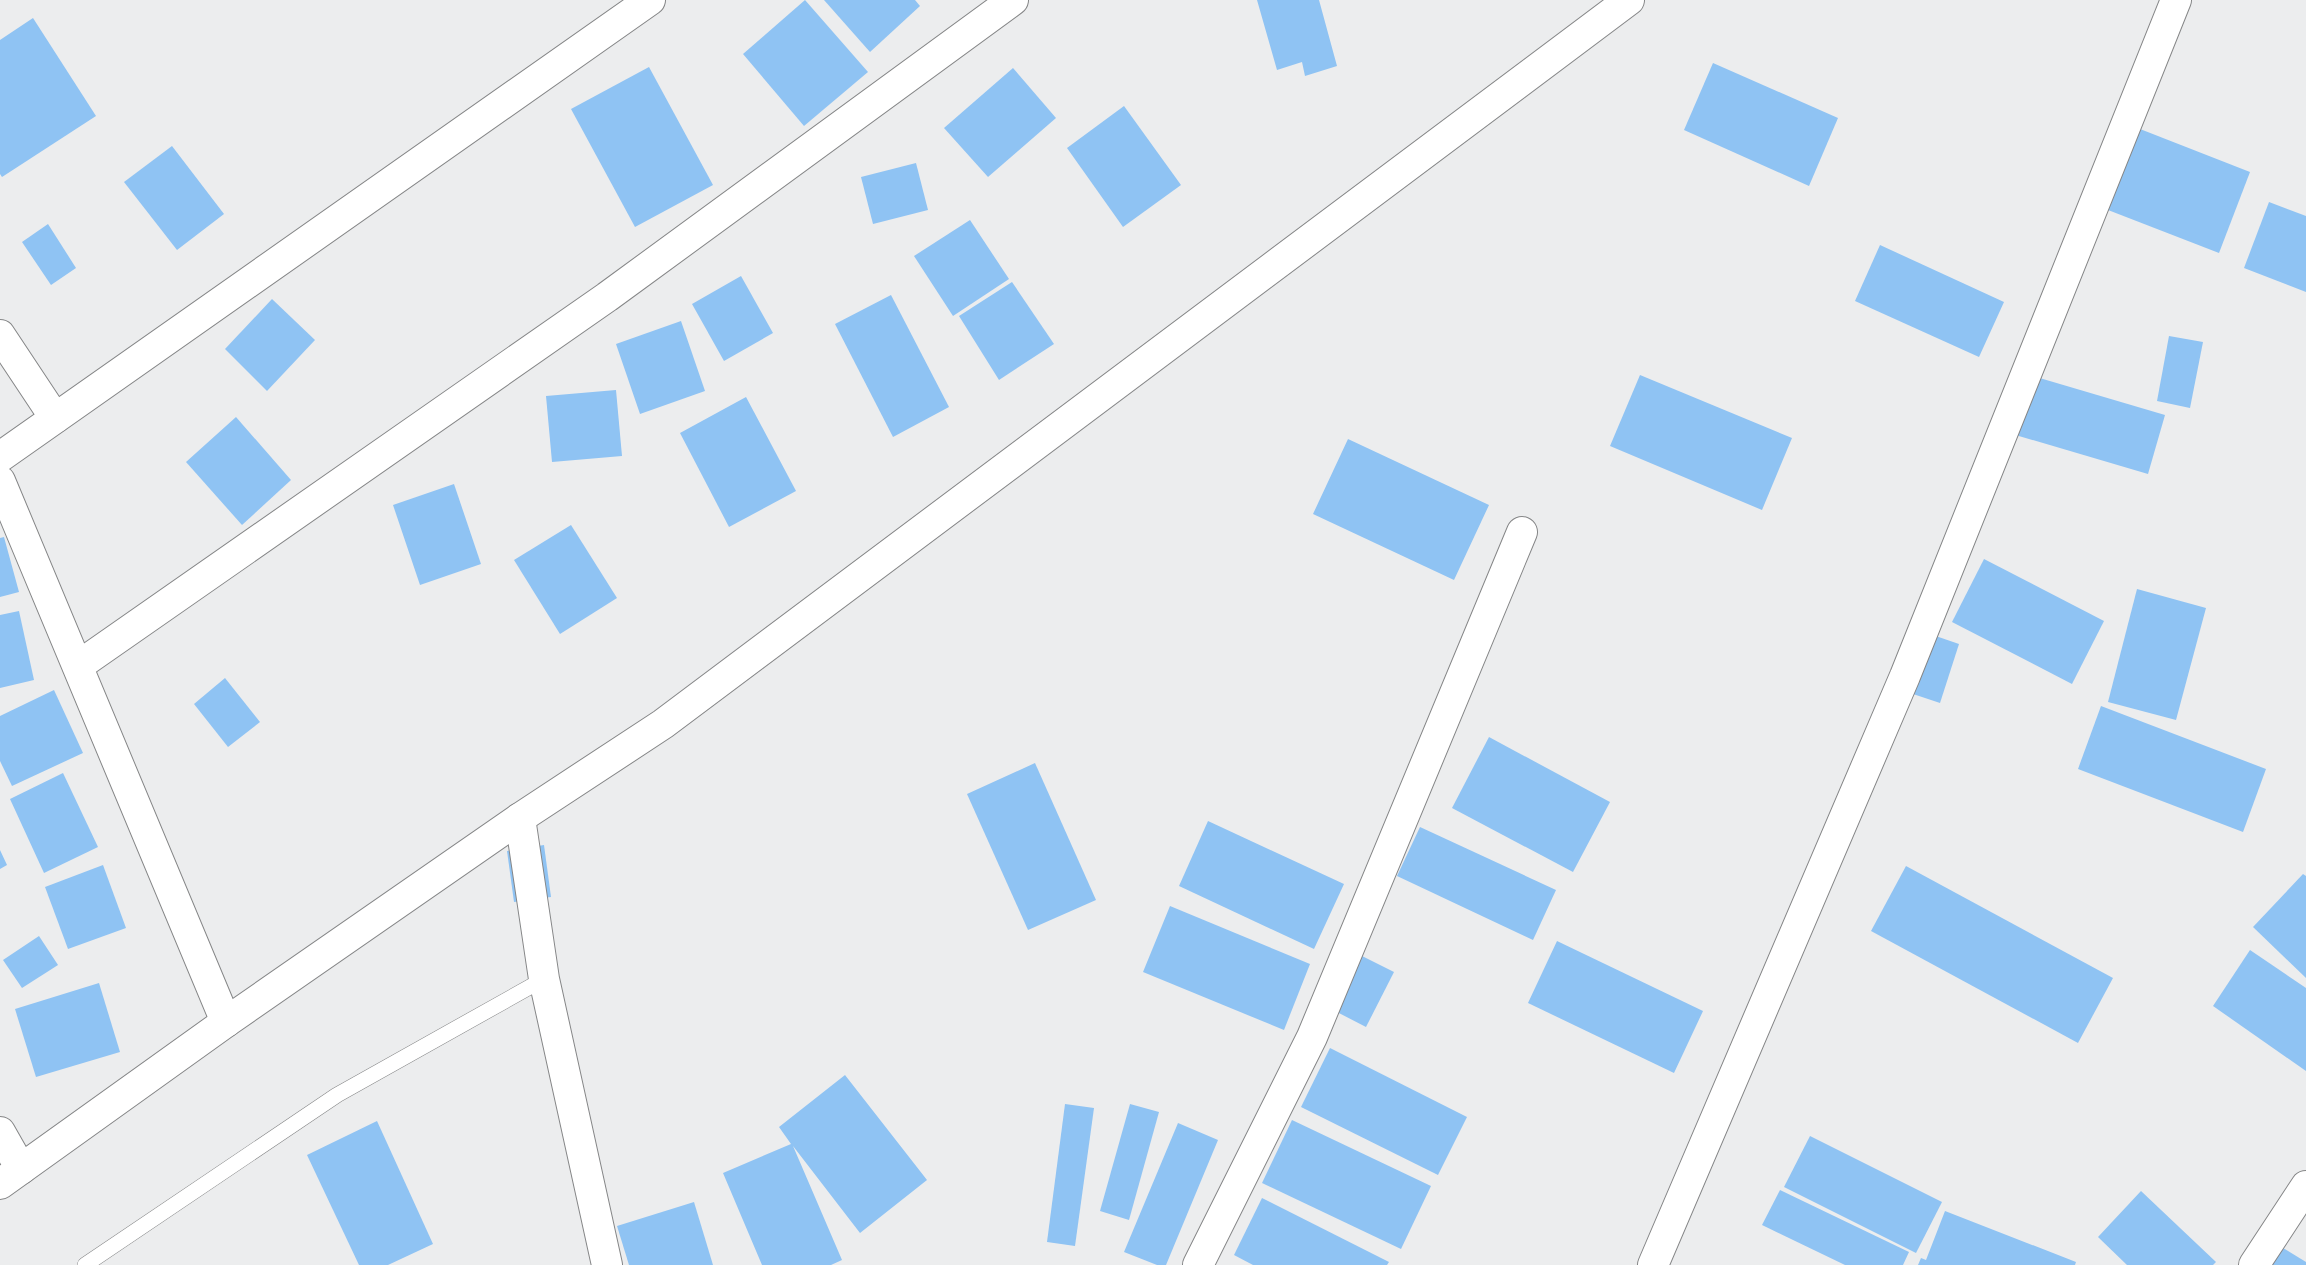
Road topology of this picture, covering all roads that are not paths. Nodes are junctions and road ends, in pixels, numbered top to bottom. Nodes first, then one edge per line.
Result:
1 (650, 0) edge
2 (1013, 0) edge
3 (1629, 0) edge
4 (2176, 0) edge
5 (0, 335) edge
6 (55, 418) junction
7 (0, 457) edge
8 (0, 481) edge
9 (1522, 532) dead end
10 (78, 666) junction
11 (520, 818) junction
12 (544, 979) junction
13 (226, 1022) junction
14 (0, 1132) edge
15 (10, 1177) edge
16 (2306, 1186) edge
17 (85, 1265) edge
18 (607, 1265) edge
19 (1198, 1265) edge
20 (1653, 1265) edge
21 (2254, 1265) edge

1 - 6 street
2 - 10 street
3 - 11 street
4 - 20 street
5 - 6 street
6 - 7 street
8 - 10 street
9 - 19 street
10 - 13 street
11 - 12 street
11 - 13 street
12 - 17 lane
12 - 18 street
13 - 15 street
14 - 15 street
16 - 21 street

